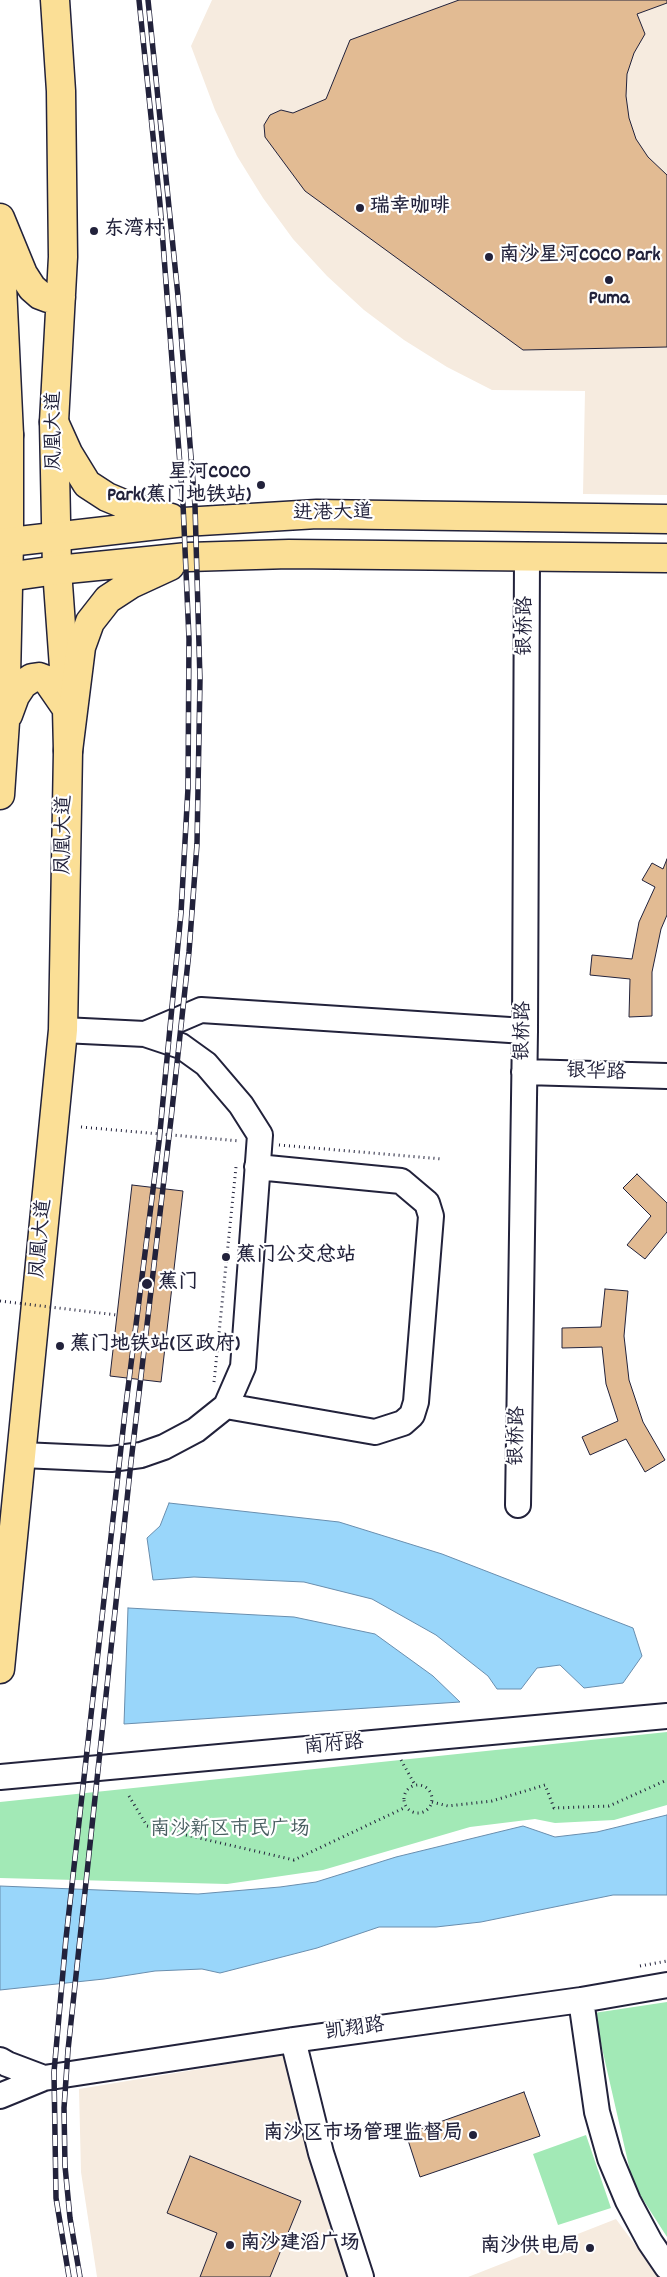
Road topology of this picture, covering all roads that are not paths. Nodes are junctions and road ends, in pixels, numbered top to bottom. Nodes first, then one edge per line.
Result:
1 (55, 0) edge
2 (0, 218) edge
3 (0, 243) edge
4 (61, 297) junction
5 (54, 422) junction
6 (4, 442) edge
7 (667, 519) edge
8 (184, 522) junction
9 (57, 536) junction
10 (4, 543) edge
11 (527, 557) junction
12 (188, 558) junction
13 (667, 558) edge
14 (58, 570) junction
15 (4, 577) edge
16 (67, 709) junction
17 (6, 722) junction
18 (68, 751) junction
19 (0, 795) edge
20 (63, 1030) junction
21 (525, 1031) junction
22 (145, 1034) junction
23 (524, 1072) junction
24 (667, 1076) edge
25 (247, 1164) junction
26 (226, 1406) junction
27 (22, 1455) junction
28 (518, 1506) dead end
29 (0, 1668) edge
30 (667, 1716) edge
31 (0, 1777) edge
32 (667, 1985) edge
33 (581, 2000) junction
34 (293, 2040) junction
35 (0, 2060) edge
36 (44, 2078) junction
37 (0, 2096) edge
38 (667, 2267) edge
39 (361, 2277) edge

1 - 4 main road, 凤凰大道
2 - 4 main road
3 - 6 main road
4 - 5 main road, 凤凰大道
5 - 8 main road
5 - 9 main road, 凤凰大道
6 - 10 main road
7 - 8 main road, 进港大道
8 - 9 main road, 进港大道
9 - 10 main road, 进港大道
9 - 14 main road, 凤凰大道
10 - 15 main road
11 - 12 main road, 进港大道
11 - 13 main road, 进港大道
11 - 21 street, 银桥路
12 - 14 main road, 进港大道
12 - 18 main road
14 - 15 main road, 进港大道
14 - 16 main road, 凤凰大道
15 - 17 main road
16 - 17 main road
16 - 18 main road, 凤凰大道
17 - 19 main road
18 - 20 main road, 凤凰大道
20 - 22 street
20 - 27 main road, 凤凰大道
21 - 22 street
21 - 23 street, 银桥路
22 - 25 street
23 - 24 street, 银华路
23 - 28 street, 银桥路
25 - 26 street
25 - 26 street
26 - 27 street
27 - 29 main road, 凤凰大道
30 - 31 street, 南府路
32 - 33 street, 凯翔路
33 - 34 street, 凯翔路
33 - 38 street
34 - 36 street, 凯翔路
34 - 39 street
35 - 36 street
36 - 37 street, 凯翔路

